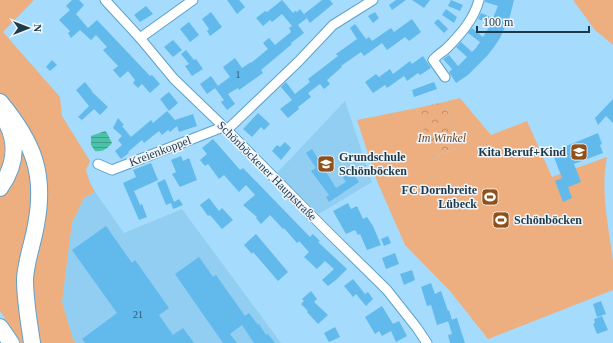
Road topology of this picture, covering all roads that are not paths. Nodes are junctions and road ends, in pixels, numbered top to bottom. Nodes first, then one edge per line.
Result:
1 (105, 0) edge
2 (193, 0) edge
3 (373, 0) edge
4 (479, 0) edge
5 (140, 38) junction
6 (445, 77) dead end
7 (0, 102) edge
8 (0, 112) edge
9 (225, 128) junction
10 (98, 164) dead end
11 (0, 188) edge
12 (0, 327) edge
13 (10, 343) edge
14 (32, 343) edge
15 (427, 343) edge

1 - 5 street, Schönböckener Hauptstraße
2 - 5 street
3 - 9 street
4 - 6 street
5 - 9 street, Schönböckener Hauptstraße
7 - 14 highway
8 - 11 highway
9 - 10 street, Kreienkoppel
9 - 15 street, Schönböckener Hauptstraße
12 - 13 highway

